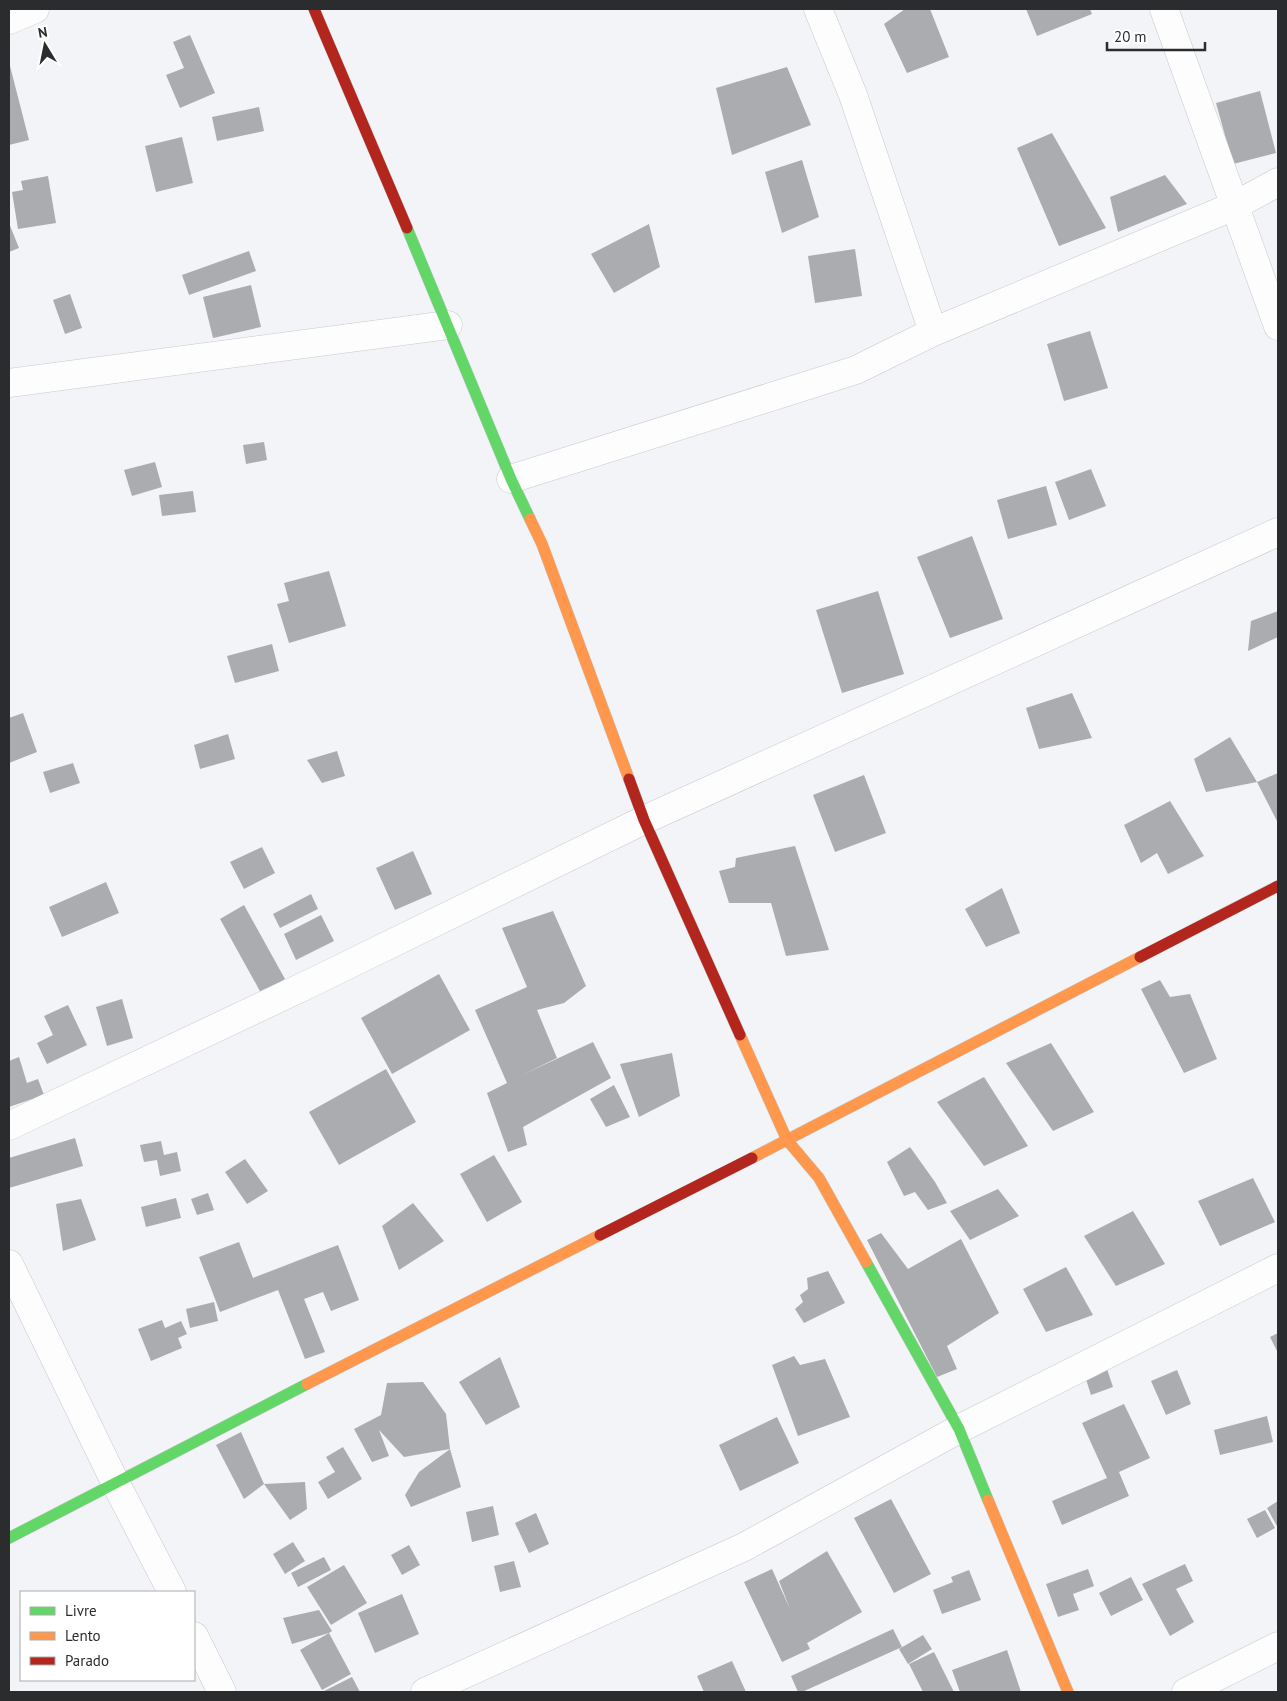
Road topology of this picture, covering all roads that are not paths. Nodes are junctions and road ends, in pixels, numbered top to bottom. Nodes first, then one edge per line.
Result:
1 (35, 9) edge
2 (314, 9) edge
3 (818, 9) edge
4 (1164, 9) edge
5 (9, 20) edge
6 (1278, 182) edge
7 (1234, 206) junction
8 (448, 325) junction
9 (1278, 326) edge
10 (932, 332) junction
11 (9, 382) edge
12 (511, 479) junction
13 (1278, 532) edge
14 (644, 820) junction
15 (1278, 886) edge
16 (9, 1126) edge
17 (787, 1140) junction
18 (9, 1264) edge
19 (1278, 1268) edge
20 (958, 1430) junction
21 (115, 1482) junction
22 (9, 1538) edge
23 (171, 1591) edge
24 (195, 1638) edge
25 (1278, 1646) edge
26 (222, 1692) edge
27 (425, 1692) edge
28 (1068, 1692) edge
29 (1186, 1692) edge

1 - 5 street
2 - 8 street
3 - 10 street
4 - 7 street
6 - 7 street
7 - 9 street
7 - 10 street
8 - 11 street
8 - 12 street
10 - 12 street
12 - 14 street
13 - 14 street
14 - 16 street
14 - 17 street
15 - 17 street
17 - 20 street
17 - 21 street
18 - 21 street
19 - 20 street
20 - 27 street
20 - 28 street
21 - 22 street
21 - 23 street
24 - 26 street
25 - 29 street

